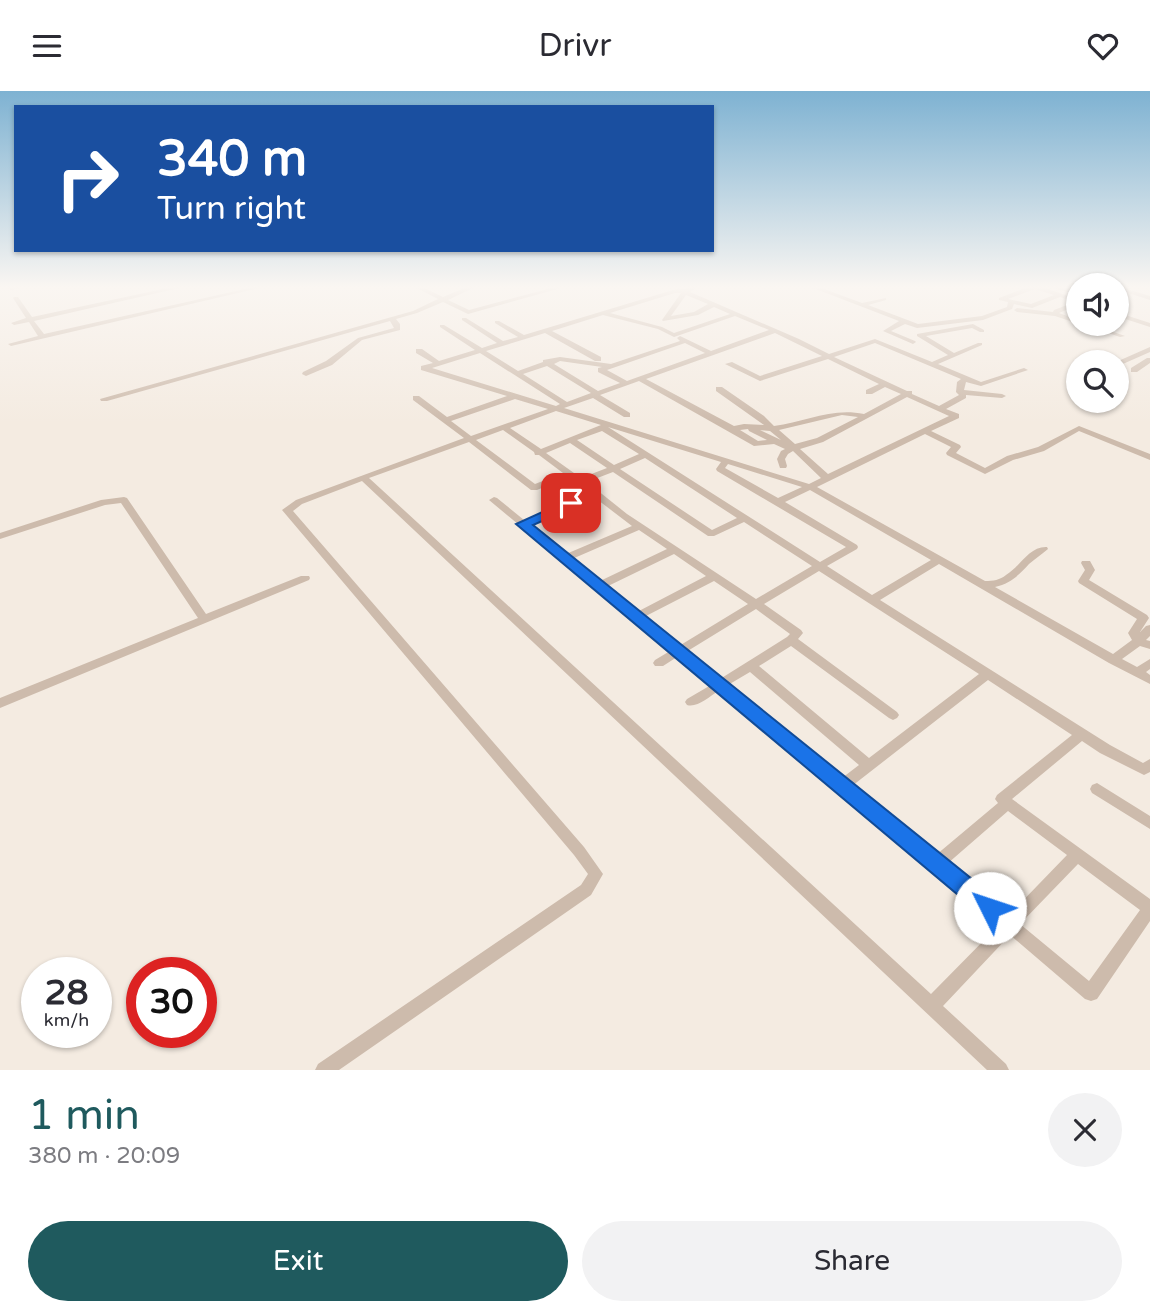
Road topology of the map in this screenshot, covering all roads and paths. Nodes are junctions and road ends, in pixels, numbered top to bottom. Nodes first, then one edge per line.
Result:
1 (39, 332) edge
2 (65, 332) edge
3 (347, 332) edge
4 (388, 332) edge
5 (451, 332) edge
6 (482, 332) edge
7 (514, 332) edge
8 (540, 332) edge
9 (548, 332) edge
10 (667, 332) edge
11 (683, 332) edge
12 (772, 332) edge
13 (775, 332) edge
14 (888, 332) edge
15 (936, 332) edge
16 (674, 335) junction
17 (42, 337) junction
18 (523, 337) junction
19 (685, 341) junction
20 (565, 342) junction
21 (913, 342) dead end
22 (500, 343) junction
23 (11, 344) dead end
24 (980, 344) dead end
25 (478, 349) junction
26 (1150, 349) edge
27 (419, 351) dead end
28 (559, 353) dead end
29 (710, 353) junction
30 (824, 354) junction
31 (953, 355) junction
32 (1129, 359) edge
33 (1150, 360) edge
34 (436, 362) junction
35 (546, 362) junction
36 (729, 363) dead end
37 (933, 363) junction
38 (612, 365) junction
39 (1024, 370) dead end
40 (1134, 370) dead end
41 (306, 374) dead end
42 (516, 374) junction
43 (639, 378) junction
44 (968, 379) junction
45 (625, 383) junction
46 (886, 384) junction
47 (719, 389) dead end
48 (960, 391) junction
49 (869, 392) dead end
50 (909, 393) junction
51 (595, 395) junction
52 (1002, 396) dead end
53 (515, 397) junction
54 (416, 398) dead end
55 (104, 400) dead end
56 (561, 407) junction
57 (941, 408) junction
58 (755, 414) junction
59 (626, 415) dead end
60 (863, 416) junction
61 (715, 419) junction
62 (447, 420) junction
63 (745, 423) junction
64 (604, 426) junction
65 (504, 427) junction
66 (731, 428) junction
67 (772, 428) junction
68 (927, 432) junction
69 (471, 439) junction
70 (571, 440) junction
71 (774, 441) junction
72 (792, 448) junction
73 (538, 453) junction
74 (645, 455) junction
75 (1150, 457) edge
76 (726, 461) junction
77 (783, 466) dead end
78 (613, 469) junction
79 (569, 473) junction
80 (363, 477) junction
81 (828, 479) junction
82 (580, 482) junction
83 (811, 487) junction
84 (595, 493) junction
85 (494, 500) dead end
86 (778, 502) junction
87 (745, 518) junction
88 (523, 524) junction
89 (640, 526) junction
90 (0, 536) edge
91 (1043, 549) dead end
92 (674, 550) junction
93 (564, 559) junction
94 (938, 560) junction
95 (1086, 563) dead end
96 (820, 566) junction
97 (714, 576) junction
98 (305, 578) dead end
99 (982, 585) junction
100 (597, 587) junction
101 (872, 600) junction
102 (756, 604) junction
103 (636, 617) junction
104 (204, 619) junction
105 (1150, 629) edge
106 (792, 640) junction
107 (1144, 643) edge
108 (680, 650) junction
109 (1113, 660) junction
110 (659, 663) dead end
111 (1150, 663) edge
112 (751, 666) junction
113 (1138, 673) junction
114 (988, 674) junction
115 (1150, 680) edge
116 (721, 684) junction
117 (691, 702) dead end
118 (0, 703) edge
119 (893, 715) dead end
120 (1082, 734) junction
121 (1150, 764) edge
122 (868, 765) junction
123 (842, 786) junction
124 (1097, 789) dead end
125 (1007, 803) junction
126 (1150, 823) edge
127 (1077, 855) junction
128 (937, 863) junction
129 (1150, 908) edge
130 (1009, 923) junction
131 (932, 1005) junction
132 (324, 1070) edge
133 (1000, 1070) edge

1 - 17 street
2 - 17 street
3 - 55 street
4 - 41 street
5 - 25 street
6 - 22 street
7 - 18 street
8 - 18 street
9 - 20 street
10 - 16 street
11 - 16 street
12 - 29 street
13 - 30 street
14 - 21 street
15 - 31 street
16 - 19 street
17 - 23 street
18 - 22 street
19 - 29 street
19 - 38 street
20 - 28 street
20 - 38 street
22 - 25 street
24 - 31 street
25 - 34 street
25 - 42 street
26 - 32 street
27 - 34 street
29 - 43 street
30 - 36 street
30 - 37 street
30 - 46 street
31 - 37 street
33 - 40 street
34 - 53 street
35 - 38 street
35 - 42 street
35 - 51 street
37 - 44 street
38 - 45 street
39 - 44 street
42 - 56 street
43 - 45 street
43 - 61 street
44 - 48 street
45 - 51 street
46 - 49 street
46 - 50 street
47 - 58 street
48 - 52 street
48 - 57 street
50 - 57 street
50 - 60 street
51 - 56 street
51 - 59 street
53 - 56 street
53 - 62 street
54 - 62 street
56 - 64 street
56 - 65 street
57 - 68 street
58 - 63 street
58 - 67 street
60 - 67 street
60 - 72 street
61 - 63 street
61 - 66 street
62 - 69 street
63 - 66 street
63 - 67 street
63 - 71 street
64 - 70 street
64 - 74 street
64 - 76 street
65 - 69 street
65 - 73 street
66 - 71 street
67 - 72 street
68 - 75 street
68 - 81 street
69 - 79 street
69 - 80 street
70 - 73 street
70 - 78 street
71 - 72 street
72 - 77 street
72 - 81 street
73 - 79 street
74 - 78 street
74 - 87 street
76 - 83 street
76 - 86 street
78 - 82 street
78 - 87 street
79 - 82 street
80 - 131 street
80 - 132 street
81 - 83 street
82 - 84 street
83 - 86 street
83 - 94 street
84 - 88 street
84 - 89 street
85 - 88 street
86 - 96 street
87 - 96 street
88 - 93 street
89 - 92 street
89 - 93 street
90 - 104 street
91 - 99 street
92 - 97 street
92 - 100 street
93 - 100 street
94 - 99 street
94 - 101 street
95 - 107 street
96 - 101 street
96 - 102 street
97 - 102 street
97 - 103 street
98 - 104 street
99 - 109 street
100 - 103 street
101 - 114 street
102 - 106 street
102 - 108 street
103 - 108 street
104 - 118 street
105 - 107 street
106 - 112 street
106 - 119 street
107 - 109 street
108 - 110 street
108 - 116 street
109 - 113 street
111 - 113 street
112 - 116 street
112 - 122 street
113 - 115 street
114 - 120 street
114 - 122 street
116 - 117 street
116 - 123 street
120 - 121 street
120 - 125 street
122 - 123 street
123 - 128 street
124 - 126 street
125 - 127 street
125 - 128 street
127 - 129 street
127 - 130 street
128 - 130 street
129 - 130 street
130 - 131 street
131 - 133 street

